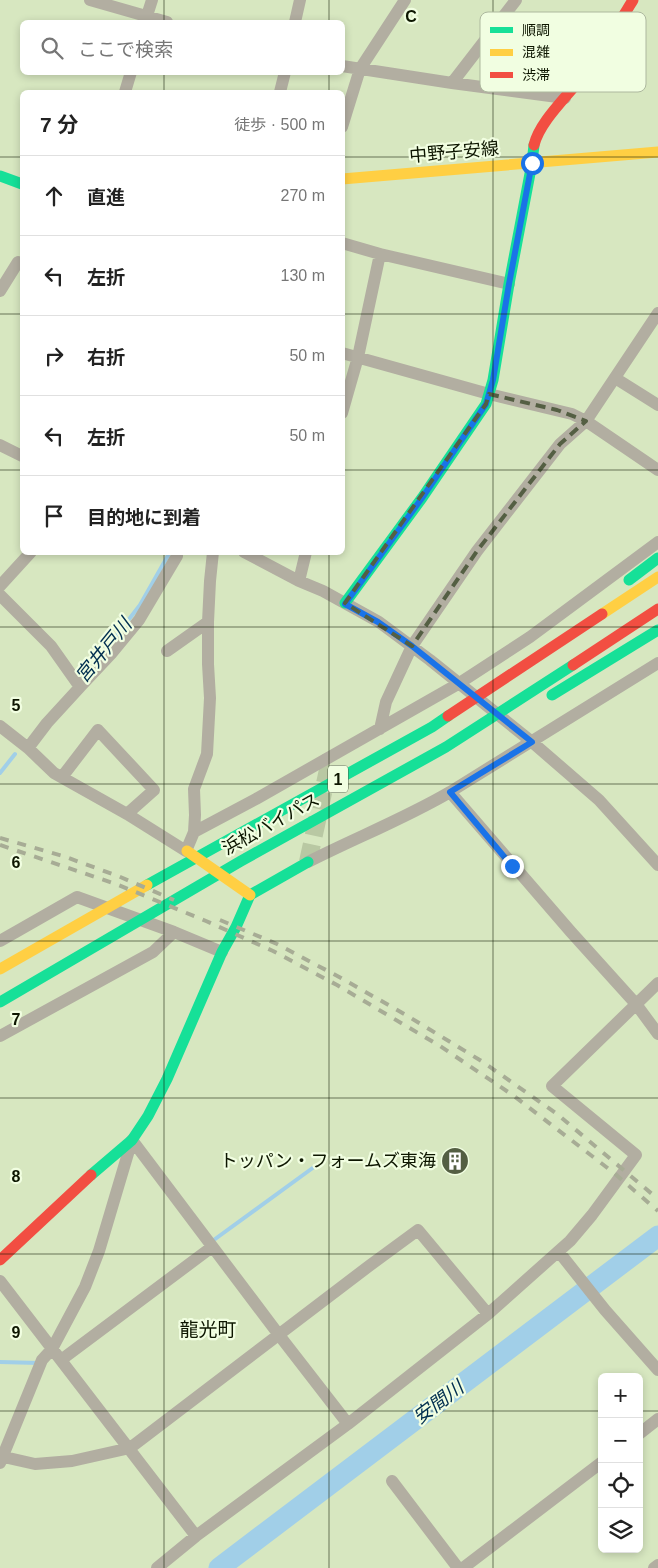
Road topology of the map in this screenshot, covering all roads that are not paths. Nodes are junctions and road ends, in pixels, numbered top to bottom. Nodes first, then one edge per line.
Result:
1 (90, 0) edge
2 (152, 0) edge
3 (300, 0) edge
4 (405, 0) edge
5 (516, 0) edge
6 (633, 0) edge
7 (507, 12) edge
8 (626, 12) edge
9 (146, 20) edge
10 (295, 20) edge
11 (480, 47) edge
12 (345, 66) edge
13 (360, 69) junction
14 (130, 75) edge
15 (283, 75) edge
16 (452, 83) junction
17 (480, 87) edge
18 (126, 90) edge
19 (280, 90) edge
20 (520, 92) edge
21 (570, 92) edge
22 (565, 98) junction
23 (345, 117) edge
24 (658, 152) edge
25 (532, 163) junction
26 (0, 176) edge
27 (345, 178) edge
28 (20, 183) edge
29 (345, 244) edge
30 (380, 254) junction
31 (20, 261) edge
32 (509, 284) junction
33 (0, 292) edge
34 (658, 314) edge
35 (654, 328) edge
36 (345, 354) edge
37 (358, 357) junction
38 (615, 378) junction
39 (489, 394) junction
40 (345, 402) edge
41 (658, 404) edge
42 (586, 421) junction
43 (0, 445) edge
44 (20, 455) edge
45 (655, 463) edge
46 (658, 542) edge
47 (28, 555) edge
48 (213, 555) edge
49 (250, 555) edge
50 (305, 555) edge
51 (177, 556) dead end
52 (658, 558) edge
53 (658, 577) edge
54 (299, 581) junction
55 (0, 586) edge
56 (616, 589) dead end
57 (0, 595) edge
58 (345, 604) junction
59 (658, 609) edge
60 (576, 617) dead end
61 (208, 622) junction
62 (658, 630) edge
63 (412, 646) junction
64 (167, 651) dead end
65 (655, 665) edge
66 (658, 679) edge
67 (493, 682) junction
68 (78, 684) junction
69 (458, 684) junction
70 (543, 701) dead end
71 (519, 716) dead end
72 (0, 726) edge
73 (380, 729) junction
74 (532, 742) junction
75 (446, 747) junction
76 (28, 748) junction
77 (62, 777) junction
78 (450, 792) junction
79 (128, 814) junction
80 (194, 832) junction
81 (186, 851) junction
82 (308, 862) joint
83 (658, 865) edge
84 (250, 895) junction
85 (174, 932) junction
86 (0, 941) edge
87 (222, 952) junction
88 (0, 969) edge
89 (658, 983) edge
90 (0, 1002) edge
91 (636, 1004) junction
92 (658, 1034) edge
93 (0, 1036) edge
94 (132, 1140) junction
95 (210, 1244) junction
96 (559, 1252) junction
97 (0, 1260) edge
98 (0, 1281) edge
99 (488, 1314) junction
100 (279, 1335) junction
101 (52, 1349) junction
102 (61, 1360) junction
103 (658, 1370) edge
104 (658, 1419) edge
105 (348, 1424) junction
106 (643, 1431) edge
107 (130, 1448) junction
108 (1, 1458) edge
109 (601, 1463) edge
110 (392, 1481) dead end
111 (196, 1536) junction
112 (658, 1565) edge
113 (157, 1568) edge
114 (458, 1568) edge
115 (463, 1568) edge
116 (654, 1568) edge

1 - 9 street
2 - 9 street
3 - 10 street
4 - 13 street
5 - 7 street
6 - 8 main road
11 - 16 street
12 - 13 street
13 - 16 street
13 - 23 street
14 - 18 street
15 - 19 street
16 - 17 street
20 - 22 street
21 - 22 main road
22 - 25 main road
24 - 25 main road, 中野子安線
25 - 27 main road, 中野子安線
25 - 32 main road
26 - 28 main road
29 - 30 street
30 - 32 street
30 - 37 street
31 - 33 street
32 - 39 main road
34 - 35 street
35 - 38 street
36 - 37 street
37 - 39 street
37 - 40 street
38 - 41 street
38 - 42 street
39 - 42 street
39 - 58 main road
42 - 45 street
42 - 63 street
43 - 44 street
46 - 69 street
47 - 55 street
48 - 61 street
49 - 54 street
50 - 54 street
51 - 68 street
52 - 56 main road
53 - 67 main road
54 - 58 street
57 - 68 street
58 - 63 street
59 - 75 main road, 浜松バイパス / 1
60 - 67 main road
61 - 64 street
61 - 80 street
62 - 70 main road
63 - 69 street
63 - 73 street
65 - 66 street
65 - 74 street
67 - 88 main road, 浜松バイパス / 1
68 - 76 street
69 - 73 street
69 - 74 street
71 - 75 main road
72 - 76 street
73 - 80 street
74 - 78 street
74 - 83 street
75 - 90 main road, 浜松バイパス / 1
76 - 77 street
77 - 79 street
77 - 79 street
78 - 82 street
78 - 91 street
79 - 81 street
80 - 81 street
81 - 84 main road
82 - 84 main road
84 - 87 main road
85 - 86 street
85 - 87 street
85 - 93 street
87 - 94 main road
89 - 91 street
91 - 92 street
91 - 96 street
94 - 95 street
94 - 97 main road
94 - 101 street
95 - 100 street
95 - 102 street
96 - 99 street
96 - 103 street
98 - 101 street
99 - 100 street
99 - 105 street
100 - 105 street
100 - 107 street
101 - 102 street
101 - 108 street
102 - 107 street
104 - 106 street
105 - 111 street
107 - 108 street
107 - 111 street
109 - 115 street
110 - 114 street
111 - 113 street
112 - 116 street

